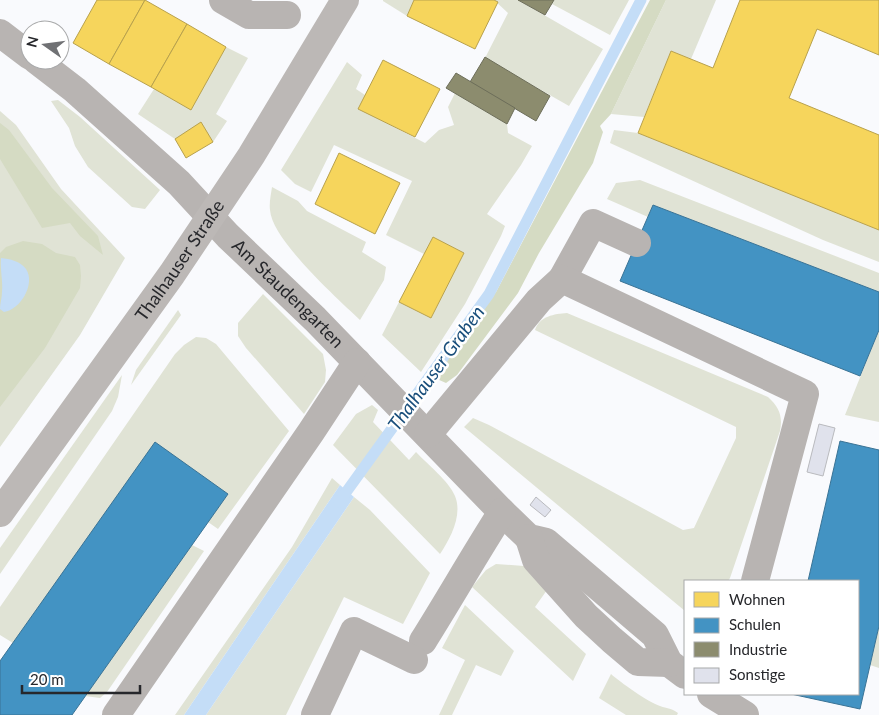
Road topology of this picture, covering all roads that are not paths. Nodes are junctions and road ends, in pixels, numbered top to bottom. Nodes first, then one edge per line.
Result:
1 (223, 0) edge
2 (345, 0) edge
3 (287, 15) dead end
4 (0, 33) edge
5 (20, 48) edge
6 (49, 70) edge
7 (211, 216) junction
8 (637, 243) dead end
9 (562, 279) junction
10 (357, 362) junction
11 (426, 433) junction
12 (502, 512) junction
13 (0, 513) edge
14 (756, 580) edge
15 (677, 669) edge
16 (713, 695) edge
17 (116, 715) edge
18 (315, 715) edge
19 (745, 715) edge

1 - 3 street
2 - 7 main road, Thalhauser Straße
4 - 5 street
6 - 7 street, Am Staudengarten
7 - 10 street, Am Staudengarten
7 - 13 main road, Thalhauser Straße
8 - 9 street
9 - 11 street
9 - 14 street
10 - 11 street, Am Staudengarten
10 - 17 street
11 - 12 street, Am Staudengarten
12 - 15 street, Am Staudengarten
12 - 18 street
16 - 19 street

